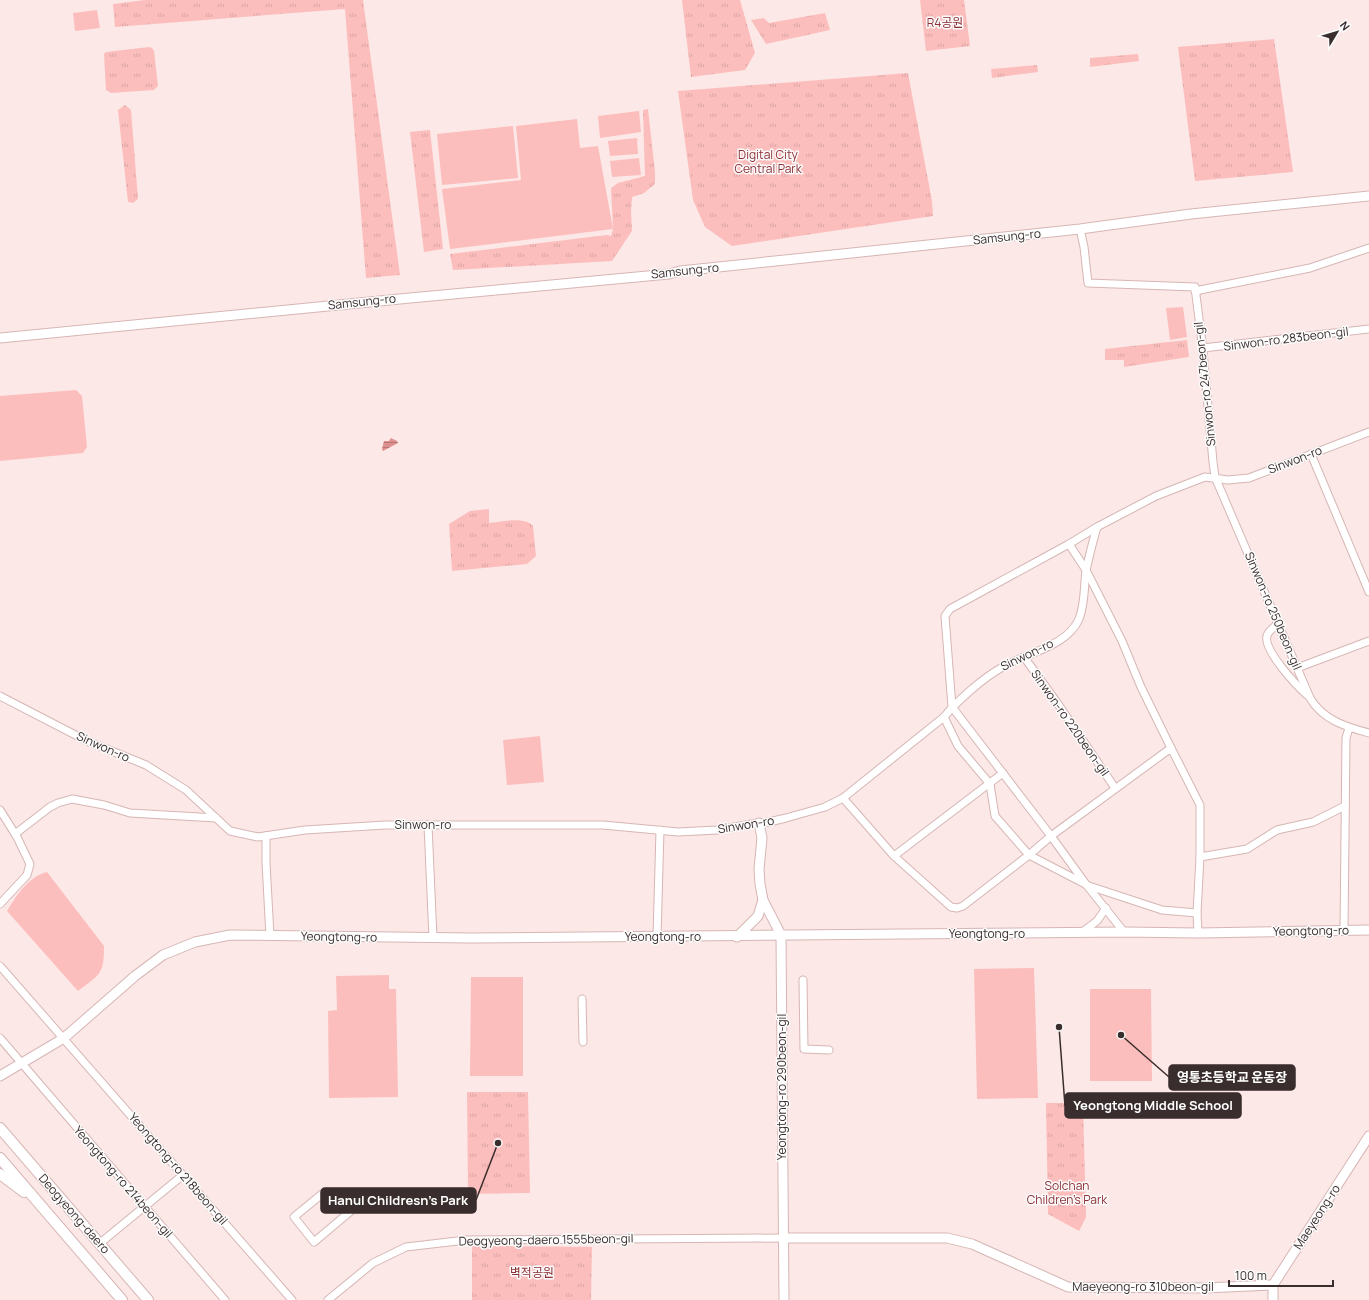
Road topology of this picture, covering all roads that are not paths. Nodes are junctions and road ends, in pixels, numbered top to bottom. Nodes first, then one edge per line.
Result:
1 (1369, 196) edge
2 (1080, 229) junction
3 (1369, 248) edge
4 (1195, 291) junction
5 (1369, 329) edge
6 (0, 338) edge
7 (1203, 348) junction
8 (1369, 432) edge
9 (1311, 454) junction
10 (1216, 477) junction
11 (1097, 527) junction
12 (1069, 544) junction
13 (1086, 570) junction
14 (1369, 592) edge
15 (1278, 624) junction
16 (1369, 641) edge
17 (1024, 657) junction
18 (1297, 668) junction
19 (0, 696) edge
20 (1310, 698) junction
21 (952, 707) junction
22 (944, 717) junction
23 (1349, 728) junction
24 (1369, 733) edge
25 (1171, 748) junction
26 (1003, 774) junction
27 (990, 784) junction
28 (1115, 788) junction
29 (843, 798) junction
30 (1345, 806) junction
31 (0, 810) edge
32 (216, 818) junction
33 (759, 823) junction
34 (428, 825) junction
35 (660, 830) junction
36 (15, 834) junction
37 (266, 836) junction
38 (1051, 836) junction
39 (894, 856) junction
40 (1029, 856) junction
41 (1200, 857) junction
42 (1089, 886) junction
43 (764, 900) junction
44 (0, 904) edge
45 (1106, 908) junction
46 (1197, 913) junction
47 (1369, 930) edge
48 (1344, 931) junction
49 (1124, 932) junction
50 (1081, 933) junction
51 (1198, 933) junction
52 (781, 935) junction
53 (270, 936) junction
54 (657, 937) junction
55 (737, 937) junction
56 (433, 938) junction
57 (0, 966) edge
58 (803, 980) dead end
59 (582, 999) dead end
60 (0, 1038) edge
61 (64, 1038) junction
62 (583, 1042) dead end
63 (829, 1050) dead end
64 (22, 1064) junction
65 (0, 1076) edge
66 (1216, 1100) dead end
67 (1224, 1100) dead end
68 (0, 1128) edge
69 (1369, 1136) edge
70 (0, 1158) edge
71 (0, 1174) edge
72 (183, 1175) junction
73 (322, 1194) dead end
74 (38, 1202) junction
75 (144, 1206) junction
76 (352, 1210) dead end
77 (782, 1238) junction
78 (99, 1244) junction
79 (1273, 1285) junction
80 (122, 1300) edge
81 (148, 1300) edge
82 (225, 1300) edge
83 (292, 1300) edge
84 (328, 1300) edge
85 (784, 1300) edge
86 (1273, 1300) edge

1 - 2 street, Samsung-ro
2 - 4 street
2 - 6 street, Samsung-ro
3 - 4 street
4 - 7 street, Sinwon-ro 247beon-gil
5 - 7 street, Sinwon-ro 283beon-gil
7 - 10 street, Sinwon-ro 247beon-gil
8 - 9 street, Sinwon-ro
9 - 10 street, Sinwon-ro
9 - 14 street
10 - 11 street, Sinwon-ro
10 - 15 street, Sinwon-ro 250beon-gil
11 - 12 street
11 - 13 street, Sinwon-ro
12 - 13 street
12 - 21 street
13 - 17 street, Sinwon-ro
13 - 25 street
15 - 18 street, Sinwon-ro 250beon-gil
15 - 20 street
16 - 18 street
17 - 21 street, Sinwon-ro
17 - 28 street, Sinwon-ro 220beon-gil
18 - 20 street, Sinwon-ro 250beon-gil
19 - 32 street, Sinwon-ro
20 - 23 street, Sinwon-ro 250beon-gil
21 - 22 street, Sinwon-ro
21 - 26 street
22 - 27 street
22 - 29 street, Sinwon-ro
23 - 24 street, Sinwon-ro 250beon-gil
23 - 30 street
25 - 28 street
25 - 41 street
26 - 27 street
26 - 38 street
27 - 39 street
27 - 40 street
28 - 38 street
29 - 33 street, Sinwon-ro
29 - 39 street
30 - 41 street
30 - 48 street
31 - 36 street
32 - 36 street
32 - 37 street, Sinwon-ro
33 - 35 street, Sinwon-ro
33 - 43 street
34 - 35 street, Sinwon-ro
34 - 37 street, Sinwon-ro
34 - 56 street
35 - 54 street
36 - 44 street
37 - 53 street
38 - 40 street
38 - 42 street
39 - 40 street
40 - 42 street
41 - 46 street
42 - 45 street
42 - 46 street
43 - 52 street
43 - 55 street
45 - 49 street
45 - 50 street
46 - 51 street
47 - 48 street, Yeongtong-ro
48 - 51 street, Yeongtong-ro
49 - 50 street, Yeongtong-ro
49 - 51 street, Yeongtong-ro
50 - 52 street, Yeongtong-ro
52 - 55 street, Yeongtong-ro
52 - 77 street, Yeongtong-ro 290beon-gil
53 - 56 street, Yeongtong-ro
53 - 61 street, Yeongtong-ro
54 - 55 street, Yeongtong-ro
54 - 56 street, Yeongtong-ro
57 - 61 street, Yeongtong-ro 218beon-gil
58 - 63 street
59 - 62 street
60 - 64 street, Yeongtong-ro 214beon-gil
61 - 64 street, Yeongtong-ro
61 - 72 street, Yeongtong-ro 218beon-gil
64 - 65 street, Yeongtong-ro
64 - 75 street, Yeongtong-ro 214beon-gil
66 - 67 street
68 - 78 main road, Deogyeong-daero
69 - 79 street, Maeyeong-ro
70 - 74 main road, Deogyeong-daero
71 - 74 main road
72 - 75 street
72 - 83 street, Yeongtong-ro 218beon-gil
73 - 76 street
74 - 80 main road, Deogyeong-daero
75 - 78 street
75 - 82 street, Yeongtong-ro 214beon-gil
77 - 79 street, Maeyeong-ro 310beon-gil
77 - 84 street, Deogyeong-daero 1555beon-gil
77 - 85 street, Yeongtong-ro 290beon-gil
78 - 81 main road, Deogyeong-daero
79 - 86 street

